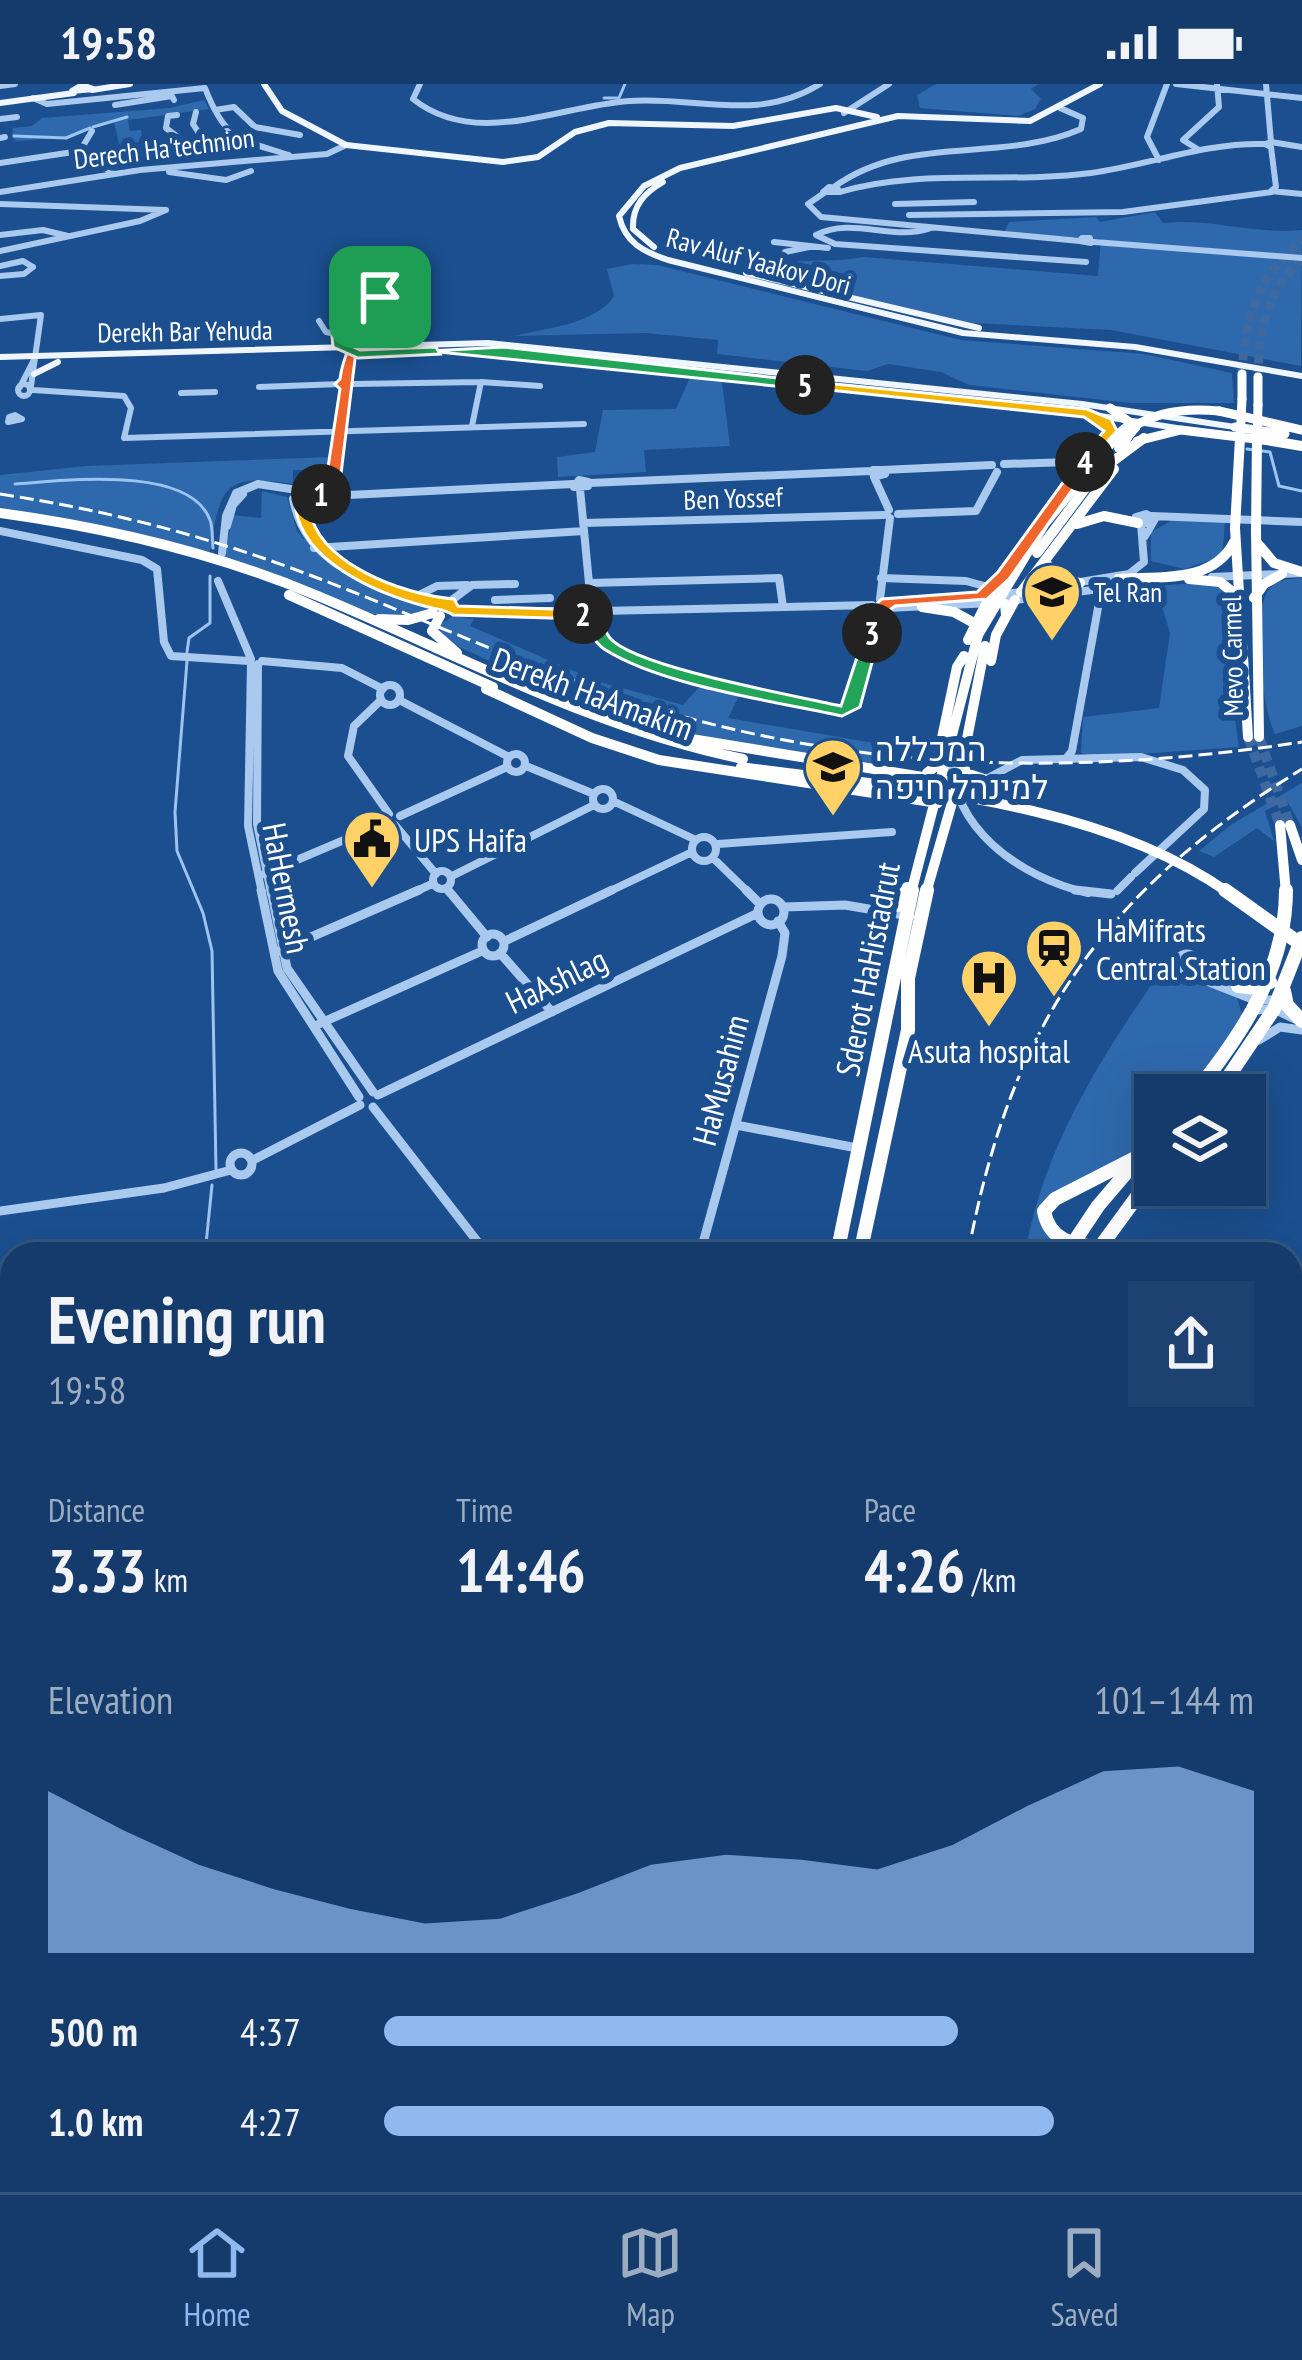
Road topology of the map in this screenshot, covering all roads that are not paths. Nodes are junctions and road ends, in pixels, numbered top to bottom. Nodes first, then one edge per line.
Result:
1 (15, 84) edge
2 (106, 84) edge
3 (130, 84) edge
4 (261, 84) edge
5 (820, 84) edge
6 (889, 84) edge
7 (1105, 84) edge
8 (1171, 84) edge
9 (420, 85) edge
10 (0, 86) edge
11 (81, 87) edge
12 (1218, 88) edge
13 (1265, 90) edge
14 (33, 98) junction
15 (1302, 99) edge
16 (95, 100) junction
17 (174, 100) dead end
18 (0, 102) edge
19 (215, 110) junction
20 (1068, 110) junction
21 (196, 112) dead end
22 (177, 115) dead end
23 (898, 116) junction
24 (17, 117) dead end
25 (857, 118) junction
26 (0, 119) edge
27 (92, 131) dead end
28 (233, 134) junction
29 (300, 135) dead end
30 (202, 138) junction
31 (183, 141) junction
32 (1271, 144) junction
33 (1302, 147) edge
34 (340, 148) junction
35 (1199, 150) junction
36 (80, 152) junction
37 (111, 152) dead end
38 (289, 155) junction
39 (1157, 161) junction
40 (0, 163) edge
41 (157, 168) junction
42 (251, 171) dead end
43 (115, 174) junction
44 (837, 189) junction
45 (1274, 190) junction
46 (1302, 194) edge
47 (0, 198) edge
48 (895, 204) dead end
49 (986, 213) junction
50 (909, 215) dead end
51 (931, 228) junction
52 (0, 235) edge
53 (68, 236) junction
54 (774, 242) dead end
55 (814, 245) junction
56 (915, 249) junction
57 (0, 250) edge
58 (785, 252) dead end
59 (1302, 257) edge
60 (1087, 262) dead end
61 (2, 270) edge
62 (421, 294) dead end
63 (376, 300) junction
64 (0, 319) edge
65 (319, 321) dead end
66 (326, 332) junction
67 (346, 333) junction
68 (363, 335) junction
69 (324, 342) junction
70 (383, 346) junction
71 (308, 349) junction
72 (350, 351) junction
73 (33, 359) junction
74 (0, 360) edge
75 (58, 362) junction
76 (1301, 372) edge
77 (34, 374) junction
78 (1242, 374) tunnel mouth
79 (1258, 377) tunnel mouth
80 (481, 382) junction
81 (347, 384) junction
82 (540, 386) dead end
83 (259, 387) dead end
84 (25, 390) junction
85 (215, 392) dead end
86 (182, 393) dead end
87 (1110, 408) junction
88 (1087, 413) junction
89 (15, 416) dead end
90 (1133, 422) junction
91 (584, 424) dead end
92 (472, 426) junction
93 (1235, 427) junction
94 (342, 429) junction
95 (1186, 430) junction
96 (1302, 433) edge
97 (1109, 435) junction
98 (1137, 443) junction
99 (1302, 446) edge
100 (1090, 456) junction
101 (1106, 466) junction
102 (335, 467) junction
103 (998, 468) junction
104 (1065, 470) dead end
105 (878, 476) junction
106 (581, 486) junction
107 (309, 494) junction
108 (1094, 497) junction
109 (1074, 501) junction
110 (890, 514) junction
111 (0, 516) edge
112 (1146, 521) junction
113 (1302, 522) edge
114 (584, 527) junction
115 (1072, 527) junction
116 (0, 531) edge
117 (1236, 533) junction
118 (1256, 536) junction
119 (1058, 542) junction
120 (316, 544) junction
121 (339, 545) junction
122 (326, 550) junction
123 (222, 553) dead end
124 (1045, 560) junction
125 (1144, 560) junction
126 (1175, 573) junction
127 (1302, 573) edge
128 (1282, 574) junction
129 (1239, 575) junction
130 (1255, 575) junction
131 (362, 576) junction
132 (1141, 576) junction
133 (881, 578) junction
134 (1189, 579) junction
135 (218, 581) dead end
136 (1118, 582) junction
137 (589, 583) junction
138 (472, 585) junction
139 (1082, 587) junction
140 (1102, 588) junction
141 (421, 594) dead end
142 (550, 598) dead end
143 (1240, 598) junction
144 (1254, 598) junction
145 (998, 599) junction
146 (1103, 599) junction
147 (591, 604) junction
148 (881, 605) junction
149 (342, 607) junction
150 (451, 607) junction
151 (783, 607) junction
152 (922, 607) junction
153 (436, 611) junction
154 (580, 611) junction
155 (596, 613) junction
156 (980, 631) junction
157 (964, 656) junction
158 (255, 661) junction
159 (449, 670) junction
160 (383, 689) junction
161 (520, 690) junction
162 (399, 700) junction
163 (380, 701) junction
164 (970, 702) junction
165 (566, 703) junction
166 (1073, 748) junction
167 (1065, 760) junction
168 (1094, 760) junction
169 (963, 761) junction
170 (508, 762) junction
171 (742, 763) junction
172 (902, 774) junction
173 (984, 779) junction
174 (945, 793) junction
175 (594, 799) junction
176 (615, 802) junction
177 (963, 814) junction
178 (392, 820) junction
179 (892, 832) dead end
180 (945, 833) junction
181 (696, 840) junction
182 (718, 844) junction
183 (690, 853) junction
184 (713, 858) junction
185 (936, 858) junction
186 (1302, 860) edge
187 (918, 861) junction
188 (263, 875) junction
189 (452, 877) junction
190 (434, 879) junction
191 (446, 888) junction
192 (784, 907) junction
193 (758, 909) junction
194 (883, 910) junction
195 (908, 915) junction
196 (778, 921) junction
197 (920, 928) junction
198 (487, 937) junction
199 (1302, 939) edge
200 (505, 941) junction
201 (482, 951) junction
202 (278, 952) junction
203 (500, 953) junction
204 (1200, 964) junction
205 (1190, 974) junction
206 (1238, 989) junction
207 (1268, 1004) junction
208 (552, 1012) junction
209 (1302, 1024) edge
210 (318, 1025) junction
211 (1251, 1048) junction
212 (1210, 1074) edge
213 (1232, 1074) edge
214 (376, 1094) junction
215 (360, 1101) junction
216 (373, 1107) junction
217 (736, 1125) junction
218 (852, 1147) dead end
219 (1134, 1159) edge
220 (1134, 1164) edge
221 (1134, 1201) edge
222 (0, 1210) edge
223 (478, 1242) edge
224 (703, 1242) edge
225 (840, 1242) edge
226 (863, 1242) edge
227 (1062, 1242) edge
228 (1074, 1242) edge
229 (1104, 1242) edge

1 - 10 street
2 - 11 main road
3 - 11 main road
4 - 34 main road
5 - 9 street
6 - 25 street
7 - 20 main road, Rav Aluf Yaakov Dori
8 - 12 street
8 - 39 street
11 - 14 main road
11 - 18 main road
12 - 13 street
12 - 13 street
12 - 35 street
13 - 15 street
13 - 32 street
14 - 16 street
14 - 18 main road
16 - 17 street
16 - 19 street
19 - 28 street
19 - 29 street
20 - 23 main road, Rav Aluf Yaakov Dori
20 - 25 main road, Rav Aluf Yaakov Dori
20 - 44 street
21 - 30 street
22 - 31 street
23 - 25 main road
23 - 25 main road, Rav Aluf Yaakov Dori
24 - 26 street
25 - 34 main road
25 - 76 main road, Rav Aluf Yaakov Dori
25 - 76 main road, Rav Aluf Yaakov Dori
27 - 36 street
28 - 30 street
28 - 38 street
30 - 31 street
31 - 37 street
32 - 33 street
32 - 35 street
32 - 45 street
34 - 38 street, Derech Ha'technion
35 - 39 street
36 - 40 street
36 - 43 street
38 - 41 street, Derech Ha'technion
39 - 44 street
41 - 42 street
41 - 43 street, Derech Ha'technion
43 - 47 street, Derech Ha'technion
44 - 51 street
45 - 46 street
45 - 49 street
47 - 53 street
48 - 49 street
49 - 50 street
51 - 56 street
51 - 59 street
52 - 53 street
53 - 57 street
54 - 55 street
55 - 56 street
55 - 58 street
56 - 60 street
61 - 61 street
62 - 63 street
63 - 67 street
63 - 68 street
64 - 73 street
65 - 66 street
66 - 67 street
66 - 69 street
67 - 68 street
67 - 69 street
67 - 72 street
68 - 70 street
68 - 72 street
69 - 71 street
70 - 72 main road, Derekh Bar Yehuda
70 - 87 main road, Derekh Bar Yehuda
71 - 72 main road, Derekh Bar Yehuda
71 - 73 main road, Derekh Bar Yehuda
72 - 75 main road, Derekh Bar Yehuda
72 - 81 street
72 - 88 main road, Derekh Bar Yehuda
73 - 74 main road, Derekh Bar Yehuda
73 - 75 main road, Derekh Bar Yehuda
73 - 77 street
73 - 84 street
75 - 77 main road
77 - 84 street
78 - 117 highway, Mevo Carmel, bridge
79 - 118 highway, Mevo Carmel, bridge
80 - 81 street
80 - 82 street
80 - 92 street
81 - 83 street
81 - 94 street
84 - 89 street
84 - 94 street
85 - 86 street
87 - 90 highway
87 - 93 main road, Derekh Bar Yehuda
88 - 90 main road, Derekh Bar Yehuda
88 - 97 main road
90 - 93 main road
90 - 95 main road, Derekh Bar Yehuda
90 - 97 main road
90 - 101 highway
91 - 92 street
92 - 94 street
93 - 96 highway, Derekh Bar Yehuda
94 - 102 street
95 - 98 highway
95 - 99 highway
96 - 156 highway, bridge
97 - 100 main road
98 - 101 highway
98 - 108 highway
100 - 103 street
100 - 145 main road
101 - 109 highway
102 - 107 street
102 - 107 street
103 - 104 street
103 - 105 street
103 - 110 street, Ben Yossef
105 - 106 street
105 - 110 street
106 - 107 street
106 - 114 street
107 - 120 street
107 - 123 street
108 - 112 highway
108 - 115 highway
109 - 119 highway
109 - 156 highway, bridge
110 - 114 street, Ben Yossef
110 - 133 street
111 - 149 highway, Derekh HaAmakim
111 - 159 highway, Derekh HaAmakim
112 - 113 street
112 - 115 highway
112 - 125 street
114 - 121 street, Ben Yossef
114 - 137 street
115 - 119 highway
116 - 158 street
117 - 126 highway
117 - 129 highway, Mevo Carmel
118 - 127 highway
118 - 130 highway, Mevo Carmel
119 - 124 highway
120 - 121 street
120 - 122 street
120 - 131 street
121 - 122 street
122 - 131 street
124 - 139 highway
124 - 145 highway
125 - 126 highway
125 - 136 street
126 - 132 highway
127 - 128 street
128 - 130 street
128 - 144 highway
129 - 130 street
129 - 134 street
129 - 143 highway, Mevo Carmel
130 - 144 highway, Mevo Carmel
131 - 153 street
132 - 136 highway
132 - 140 street
133 - 145 street
133 - 148 street
134 - 136 street
134 - 143 highway
135 - 158 street
136 - 139 street
136 - 140 street
136 - 146 street
137 - 147 street
137 - 151 street
138 - 141 street
138 - 142 street
138 - 150 street
139 - 140 street
139 - 145 street
139 - 146 street
140 - 146 street
143 - 144 highway, Mevo Carmel
145 - 148 street
145 - 152 street
145 - 156 highway
145 - 164 highway
146 - 166 street
147 - 154 street
147 - 155 street
148 - 151 street
148 - 152 street
148 - 155 street
149 - 153 highway
149 - 161 highway, Derekh HaAmakim
150 - 153 street
150 - 154 street
151 - 155 street
152 - 156 highway
153 - 165 highway
154 - 155 street
156 - 157 highway
156 - 164 highway
157 - 164 highway
157 - 172 highway
158 - 160 street
158 - 188 street, HaHermesh
159 - 171 highway, Derekh HaAmakim
159 - 174 highway
160 - 162 street
160 - 163 street
161 - 165 highway
161 - 171 highway, Derekh HaAmakim
162 - 163 street
162 - 170 street
163 - 178 street
164 - 169 highway, Sderot HaHistadrut
164 - 174 highway, Sderot HaHistadrut
165 - 172 highway
166 - 167 street
166 - 168 street
167 - 168 street
167 - 173 street
168 - 177 street
169 - 173 highway
169 - 174 highway, Sderot HaHistadrut
170 - 175 street
170 - 178 street
171 - 199 highway, Derekh HaAmakim, bridge
172 - 174 highway
173 - 174 street
174 - 177 street
174 - 180 highway, Sderot HaHistadrut
174 - 185 highway
174 - 187 highway, Sderot HaHistadrut
175 - 176 street
175 - 176 street
175 - 189 street
176 - 181 street
177 - 180 highway
178 - 188 street
178 - 190 street
179 - 182 street
180 - 185 highway, Sderot HaHistadrut
181 - 182 street
181 - 183 street
182 - 184 street
183 - 184 street
183 - 200 street
184 - 193 street
185 - 197 highway, Sderot HaHistadrut
186 - 207 highway
187 - 194 highway
187 - 195 highway, Sderot HaHistadrut
188 - 202 street, HaHermesh
189 - 190 street
189 - 191 street
190 - 191 street
190 - 202 street
191 - 198 street
192 - 193 street
192 - 194 street
192 - 196 street
193 - 196 street
193 - 208 street, HaAshlag
194 - 195 street
195 - 197 street
195 - 225 highway, Sderot HaHistadrut
196 - 217 street, HaMusahim
197 - 226 highway, Sderot HaHistadrut
198 - 200 street
198 - 201 street
199 - 207 highway
200 - 203 street
201 - 203 street
201 - 210 street
202 - 210 street, HaHermesh
203 - 208 street
204 - 205 street
204 - 205 street
204 - 206 street
205 - 206 street
206 - 207 highway
206 - 207 street
206 - 207 highway
207 - 209 street
207 - 209 highway
207 - 211 highway
207 - 212 highway
208 - 214 street, HaAshlag
209 - 211 street
210 - 214 street, HaHermesh
210 - 215 street, HaHermesh
211 - 213 highway
214 - 215 street, HaAshlag
214 - 216 street
215 - 216 street
215 - 222 street, HaAshlag
216 - 223 street
217 - 218 street
217 - 224 street, HaMusahim
219 - 227 highway
220 - 228 highway
221 - 229 highway

